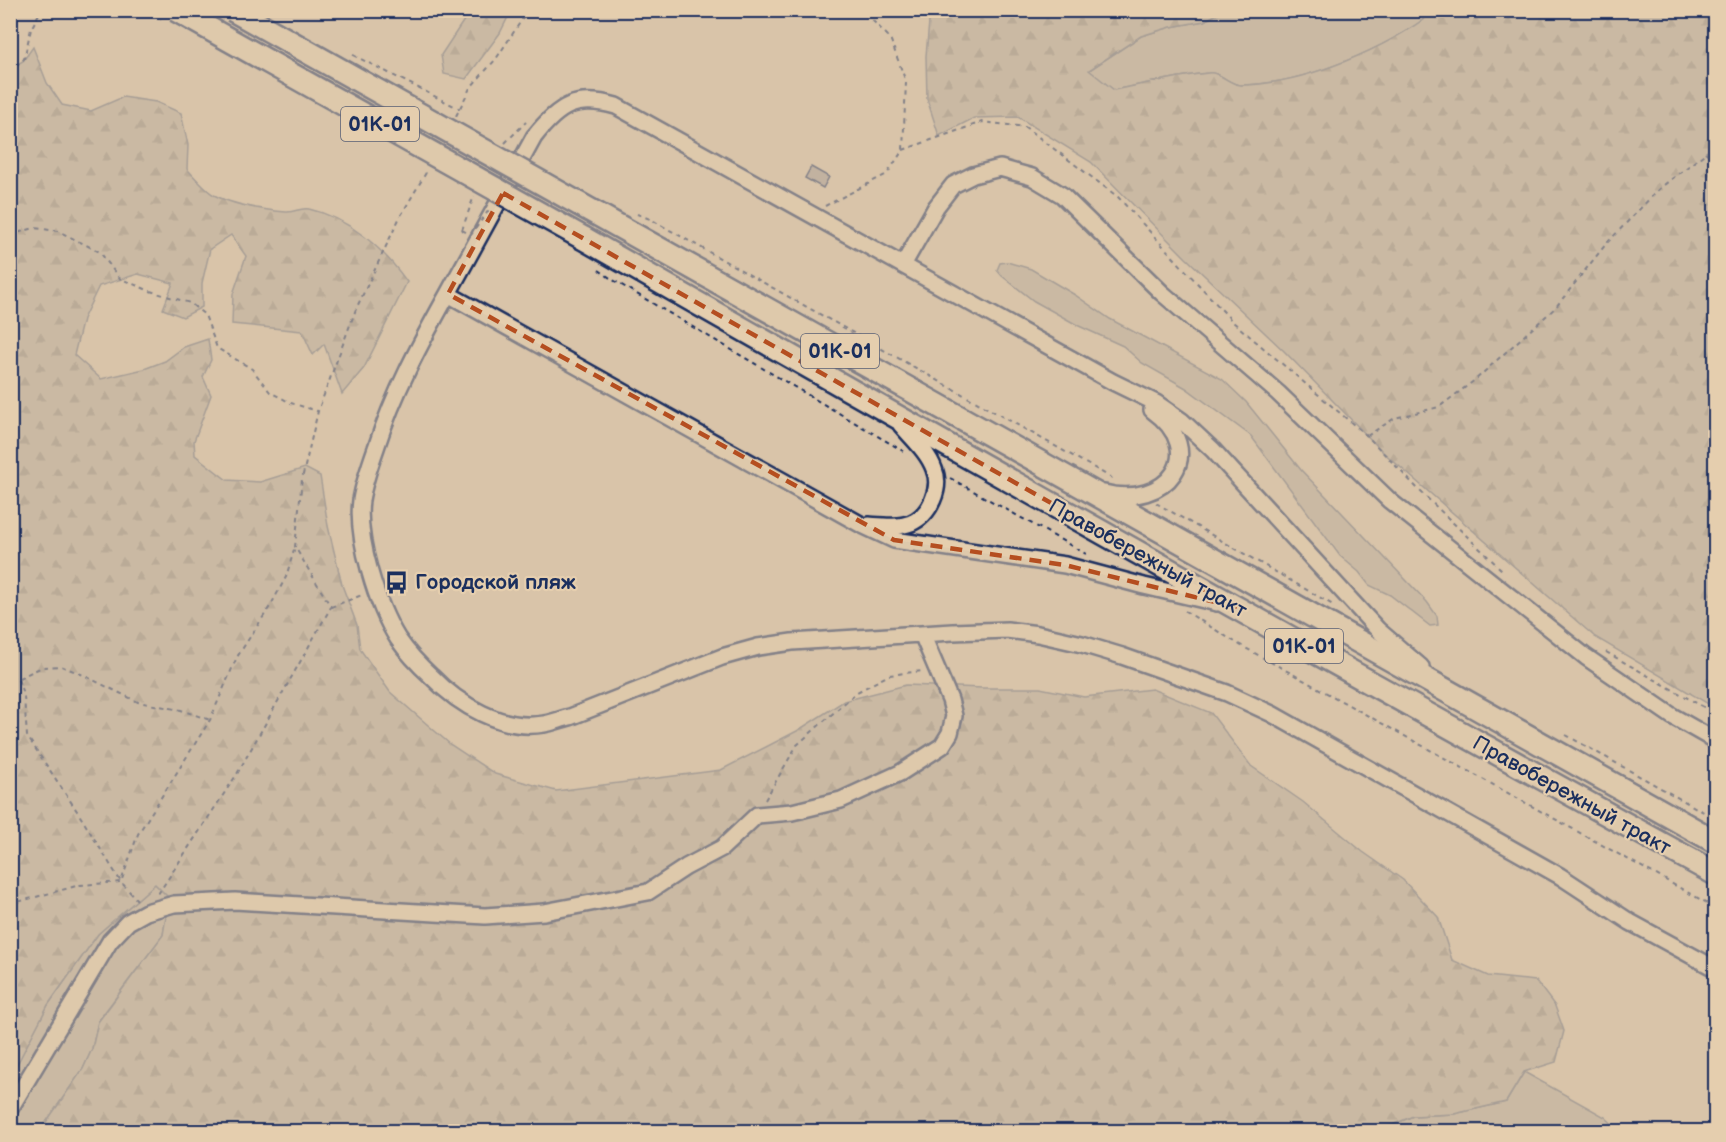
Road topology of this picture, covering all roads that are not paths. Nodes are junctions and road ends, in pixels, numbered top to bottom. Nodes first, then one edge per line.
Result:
1 (176, 10) edge
2 (233, 10) edge
3 (903, 265) junction
4 (448, 294) junction
5 (1113, 381) junction
6 (893, 416) junction
7 (1084, 488) junction
8 (860, 524) junction
9 (1235, 607) junction
10 (922, 634) junction
11 (1468, 704) junction
12 (1716, 741) edge
13 (1716, 842) edge
14 (1716, 874) edge
15 (1716, 969) edge
16 (10, 1109) edge

1 - 6 highway, Правобережный тракт / 01К-01, bridge
2 - 7 highway, Правобережный тракт / 01К-01, bridge
3 - 4 street
3 - 5 street
3 - 12 street
4 - 8 street
4 - 10 street
5 - 7 street
5 - 11 street
6 - 8 street
6 - 9 highway, Правобережный тракт / 01К-01
7 - 11 highway, Правобережный тракт / 01К-01
8 - 9 street
9 - 14 highway, Правобережный тракт / 01К-01
10 - 15 street
10 - 16 street
11 - 13 highway, Правобережный тракт / 01К-01

